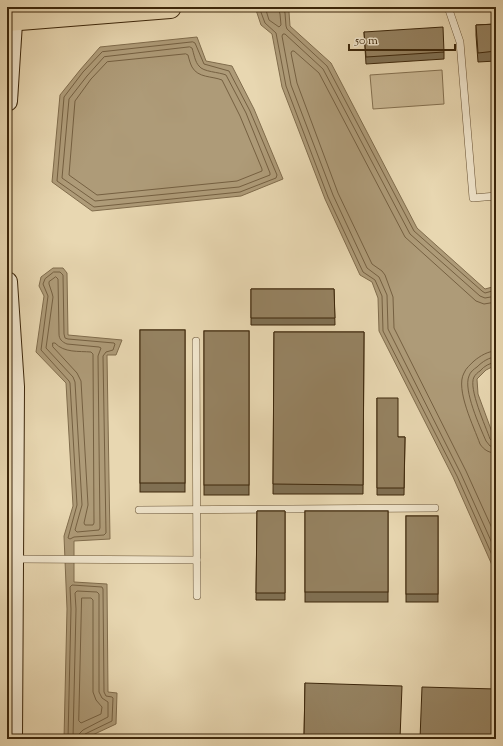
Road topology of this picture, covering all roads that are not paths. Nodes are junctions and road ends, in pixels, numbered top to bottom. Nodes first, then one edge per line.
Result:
1 (170, 7) edge
2 (448, 7) edge
3 (11, 15) edge
4 (7, 100) edge
5 (496, 196) edge
6 (7, 282) edge
7 (196, 341) dead end
8 (435, 508) dead end
9 (197, 509) junction
10 (140, 510) dead end
11 (13, 559) junction
12 (197, 560) junction
13 (197, 596) dead end
14 (12, 739) edge

1 - 3 main road
2 - 5 lane
3 - 4 main road
6 - 11 main road
7 - 9 lane
8 - 9 lane
9 - 10 lane
9 - 12 lane
11 - 12 lane
11 - 14 main road
12 - 13 lane

